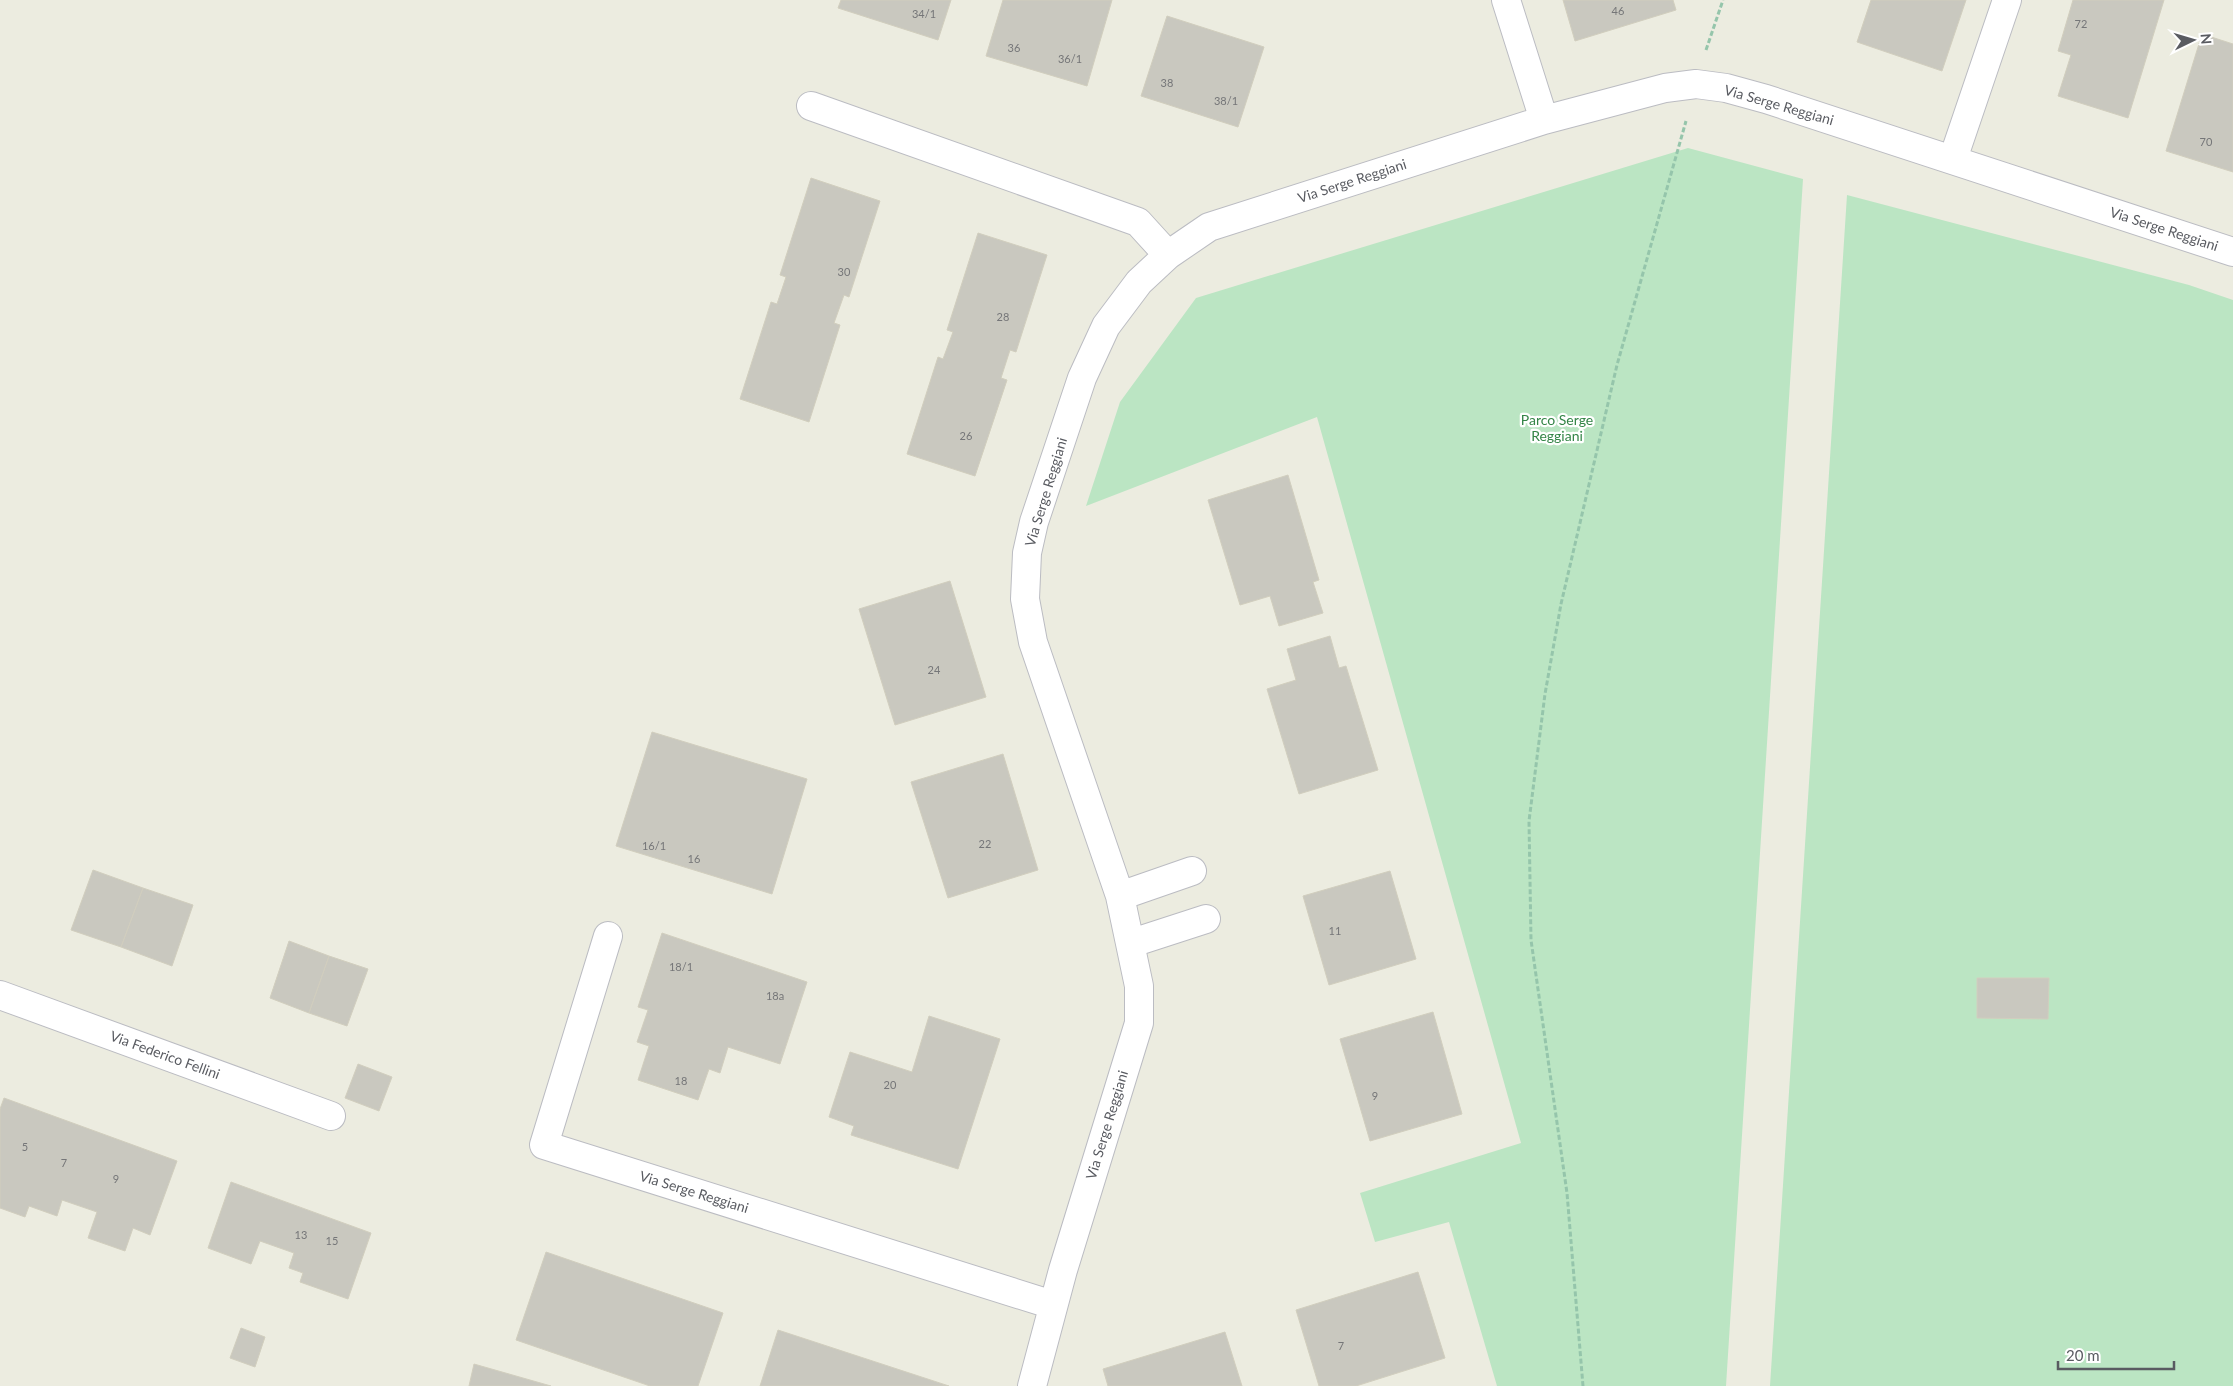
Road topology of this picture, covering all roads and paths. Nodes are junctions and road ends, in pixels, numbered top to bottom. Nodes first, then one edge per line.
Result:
1 (1506, 0) edge
2 (1723, 0) edge
3 (2007, 0) edge
4 (1696, 84) junction
5 (811, 106) dead end
6 (1544, 120) junction
7 (1953, 159) junction
8 (2233, 252) edge
9 (1168, 255) junction
10 (1192, 871) dead end
11 (1120, 896) junction
12 (1206, 919) dead end
13 (608, 936) dead end
14 (1132, 943) junction
15 (0, 995) edge
16 (330, 1116) dead end
17 (1053, 1305) junction
18 (1032, 1386) edge
19 (1583, 1386) edge

1 - 6 street
2 - 4 path
3 - 7 street
4 - 6 street, Via Serge Reggiani
4 - 7 street, Via Serge Reggiani
4 - 19 path
5 - 9 street
6 - 9 street, Via Serge Reggiani
7 - 8 street, Via Serge Reggiani
9 - 11 street, Via Serge Reggiani
10 - 11 street
11 - 14 street, Via Serge Reggiani
12 - 14 street
13 - 17 street, Via Serge Reggiani
14 - 17 street, Via Serge Reggiani
15 - 16 street, Via Federico Fellini
17 - 18 street, Via Serge Reggiani

